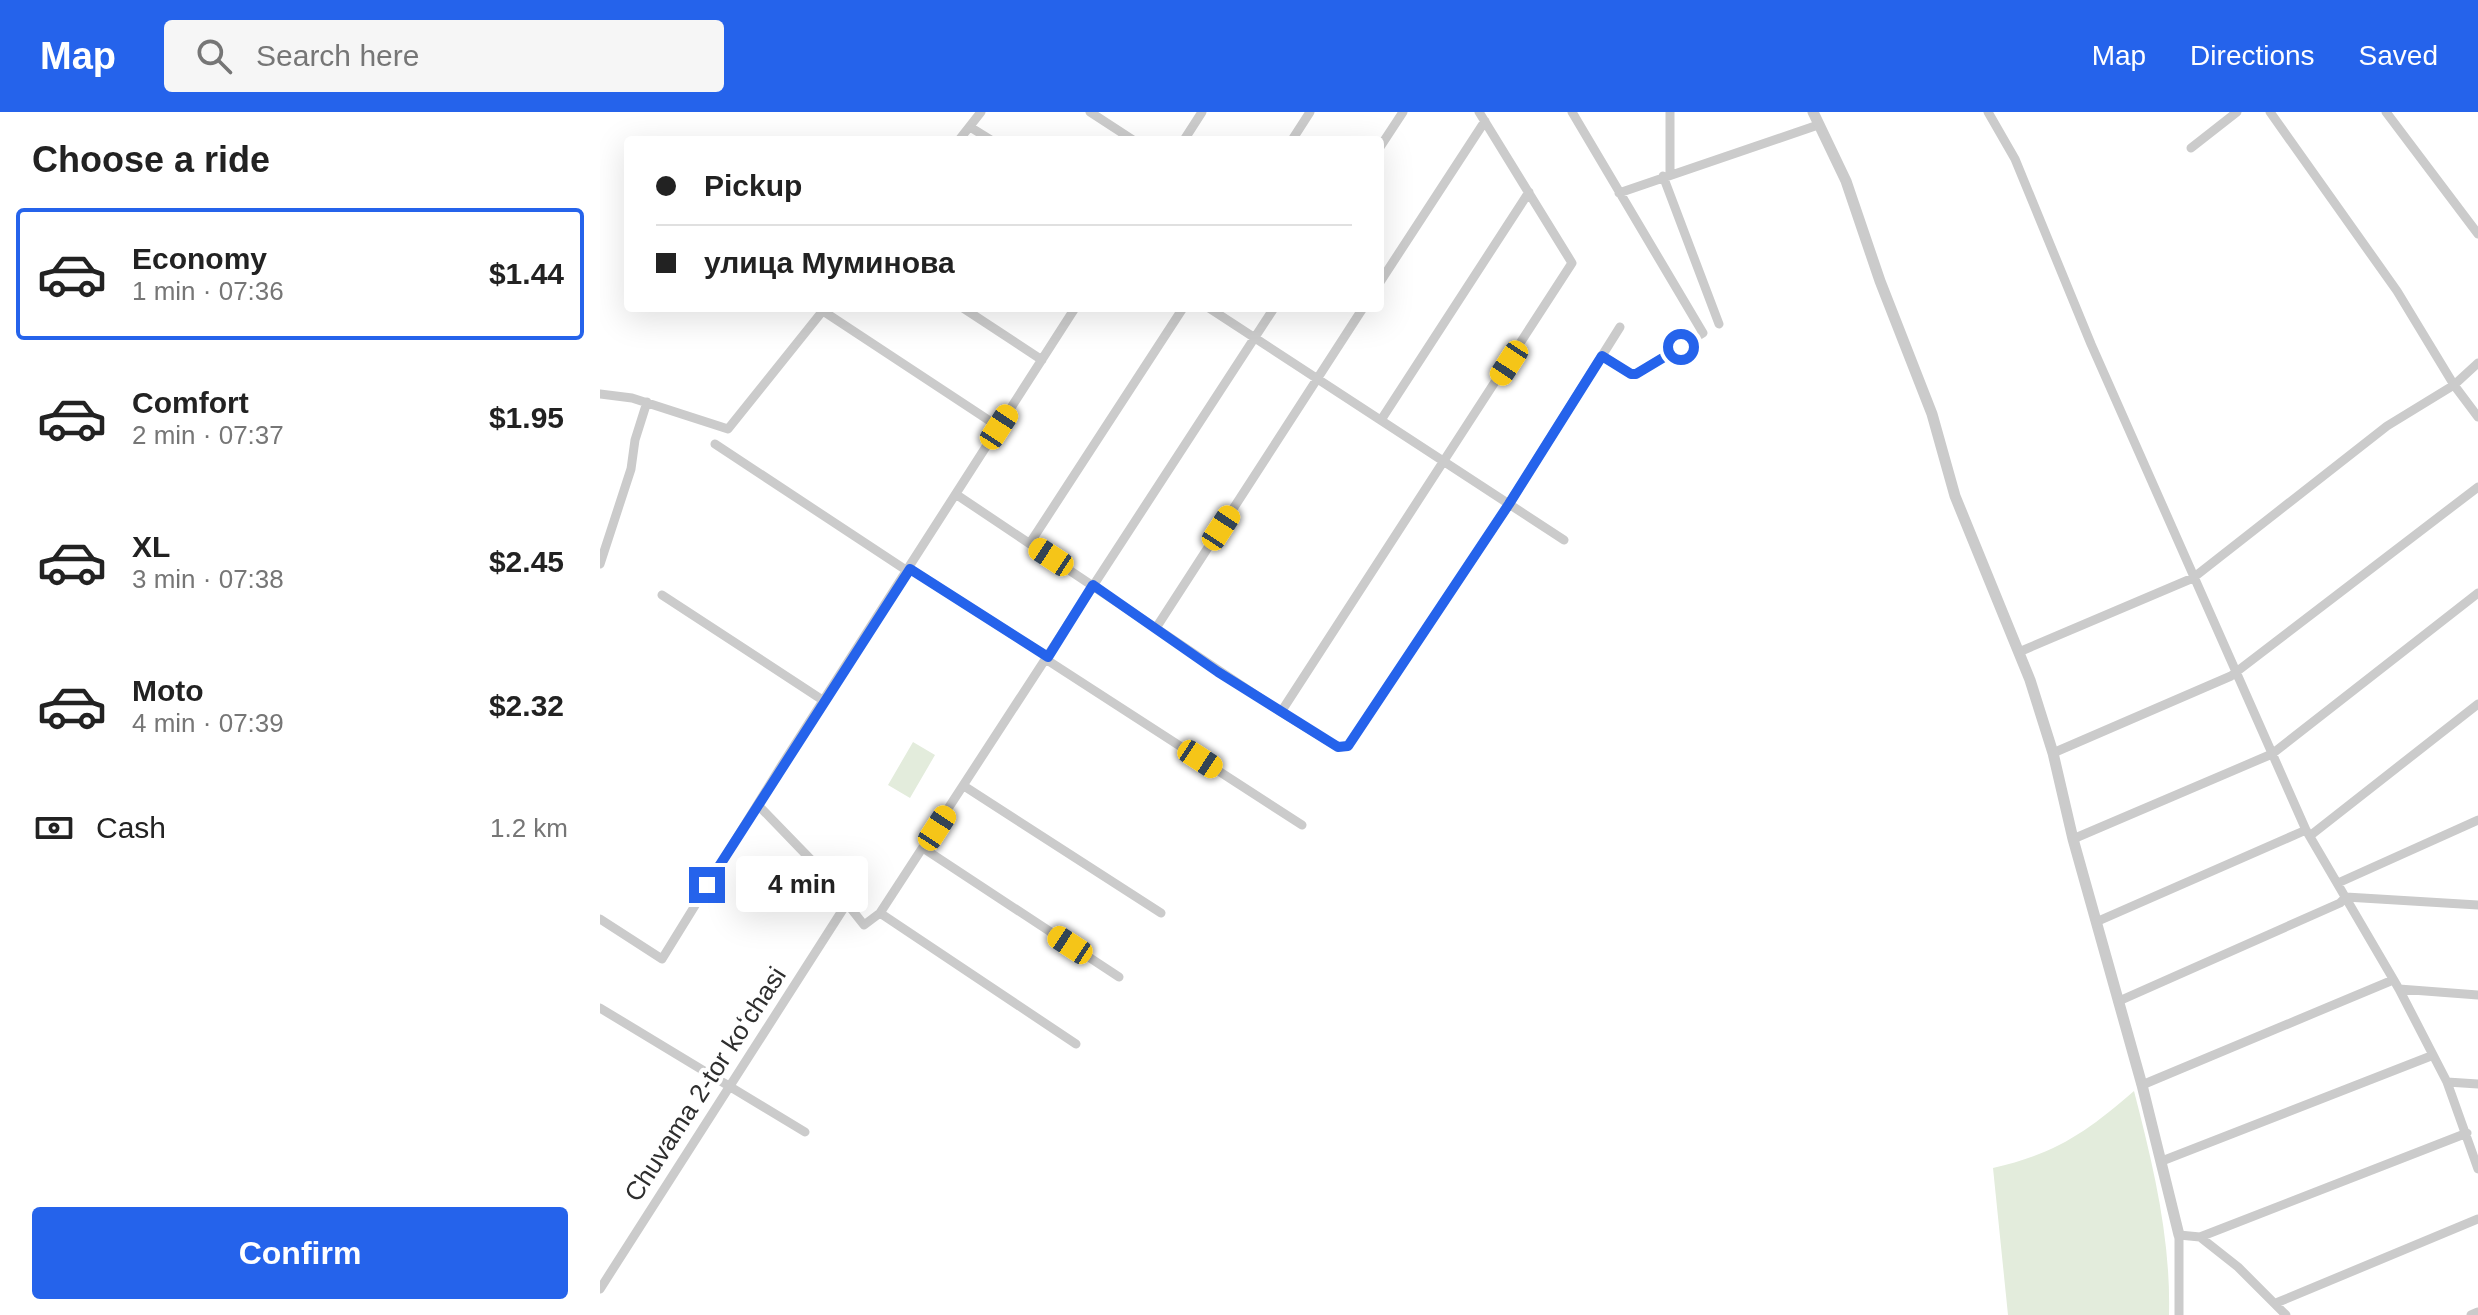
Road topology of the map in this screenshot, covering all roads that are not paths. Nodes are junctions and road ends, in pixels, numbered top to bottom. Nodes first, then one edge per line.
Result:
1 (981, 112) edge
2 (1090, 112) edge
3 (1202, 112) edge
4 (1310, 112) edge
5 (1403, 112) edge
6 (1572, 112) edge
7 (1813, 112) edge
8 (1988, 112) edge
9 (2237, 112) edge
10 (2270, 112) edge
11 (2386, 112) edge
12 (1670, 113) edge
13 (1482, 116) edge
14 (1818, 125) junction
15 (970, 127) junction
16 (962, 136) edge
17 (985, 136) edge
18 (1127, 136) edge
19 (1187, 136) edge
20 (1295, 136) edge
21 (1384, 141) edge
22 (2191, 148) dead end
23 (1666, 175) junction
24 (1529, 192) junction
25 (1619, 193) junction
26 (2478, 234) edge
27 (1384, 275) edge
28 (822, 312) edge
29 (828, 312) edge
30 (969, 312) edge
31 (1072, 312) edge
32 (1180, 312) edge
33 (1215, 312) edge
34 (1271, 312) edge
35 (1360, 312) edge
36 (1719, 324) dead end
37 (1620, 327) dead end
38 (1254, 338) junction
39 (1602, 356) junction
40 (1042, 360) junction
41 (2478, 363) edge
42 (1318, 378) junction
43 (2454, 385) junction
44 (600, 394) edge
45 (647, 402) junction
46 (2478, 417) edge
47 (1381, 420) junction
48 (999, 427) junction
49 (715, 444) dead end
50 (1445, 463) junction
51 (2478, 487) edge
52 (957, 495) junction
53 (1509, 504) junction
54 (1564, 540) dead end
55 (1030, 543) junction
56 (600, 564) edge
57 (909, 570) junction
58 (2193, 578) junction
59 (1093, 585) junction
60 (2478, 593) edge
61 (662, 595) dead end
62 (1156, 628) junction
63 (2019, 652) junction
64 (1048, 658) junction
65 (2235, 671) junction
66 (824, 701) junction
67 (2478, 704) edge
68 (1281, 712) junction
69 (2053, 753) junction
70 (2272, 754) junction
71 (964, 786) junction
72 (758, 805) junction
73 (2478, 820) edge
74 (1302, 825) dead end
75 (2308, 832) junction
76 (2073, 839) junction
77 (923, 848) junction
78 (2338, 883) junction
79 (2346, 897) junction
80 (847, 903) junction
81 (2478, 905) edge
82 (880, 913) junction
83 (1161, 913) dead end
84 (600, 919) edge
85 (2096, 922) junction
86 (1119, 977) dead end
87 (2393, 980) junction
88 (2399, 989) junction
89 (2478, 995) edge
90 (2119, 1001) junction
91 (600, 1008) edge
92 (1076, 1044) dead end
93 (2431, 1056) junction
94 (2447, 1082) junction
95 (2478, 1084) edge
96 (730, 1085) junction
97 (2142, 1085) junction
98 (805, 1132) dead end
99 (2467, 1133) junction
100 (2162, 1161) junction
101 (2478, 1169) edge
102 (2478, 1219) edge
103 (2179, 1235) junction
104 (2200, 1237) junction
105 (600, 1289) edge
106 (2276, 1303) junction
107 (2478, 1312) edge
108 (2179, 1315) edge
109 (2286, 1315) edge
110 (2471, 1315) edge

1 - 15 street
2 - 18 street
3 - 19 street
4 - 20 street
5 - 21 street
6 - 25 street
7 - 14 street
8 - 58 street
9 - 22 street
10 - 43 street
11 - 26 street
12 - 23 street
13 - 24 street
13 - 27 street
14 - 23 street
14 - 63 street
15 - 16 street
15 - 17 street
23 - 25 street
23 - 36 street
24 - 47 street
24 - 50 street
25 - 39 street
28 - 45 street
29 - 48 street
30 - 40 street
31 - 40 street
32 - 55 street
33 - 38 street
34 - 38 street
35 - 42 street
37 - 39 street
38 - 42 street
38 - 59 street
39 - 53 street
40 - 48 street
41 - 43 street
42 - 47 street
42 - 62 street
43 - 46 street
43 - 58 street
44 - 45 street
45 - 56 street
47 - 50 street
48 - 52 street
49 - 57 street
50 - 53 street
50 - 68 street
51 - 65 street
52 - 55 street
52 - 57 street
53 - 54 street
53 - 68 street
55 - 59 street
57 - 64 street
57 - 66 street
58 - 63 street
58 - 65 street
59 - 62 street
59 - 64 street
60 - 70 street
61 - 66 street
62 - 68 street
63 - 69 street
64 - 71 street
64 - 74 street
65 - 69 street
65 - 70 street
66 - 72 street
67 - 75 street
69 - 76 street
70 - 75 street
70 - 76 street
71 - 77 street
71 - 83 street
72 - 80 street
72 - 84 street
73 - 78 street
75 - 78 street
75 - 85 street
76 - 85 street
77 - 82 street
77 - 86 street
78 - 79 street
79 - 81 street
79 - 87 street
79 - 90 street
80 - 82 street
80 - 96 street, Chuvama 2-tor koʻchasi
82 - 92 street
85 - 90 street
87 - 88 street
87 - 97 street
88 - 89 street
88 - 93 street
90 - 97 street
91 - 96 street
93 - 94 street
93 - 100 street
94 - 95 street
94 - 99 street
96 - 98 street
96 - 105 street, Chuvama 2-tor koʻchasi
97 - 100 street
99 - 101 street
99 - 104 street
100 - 103 street
102 - 106 street
103 - 104 street
103 - 108 street
104 - 106 street
106 - 109 street
107 - 110 street

